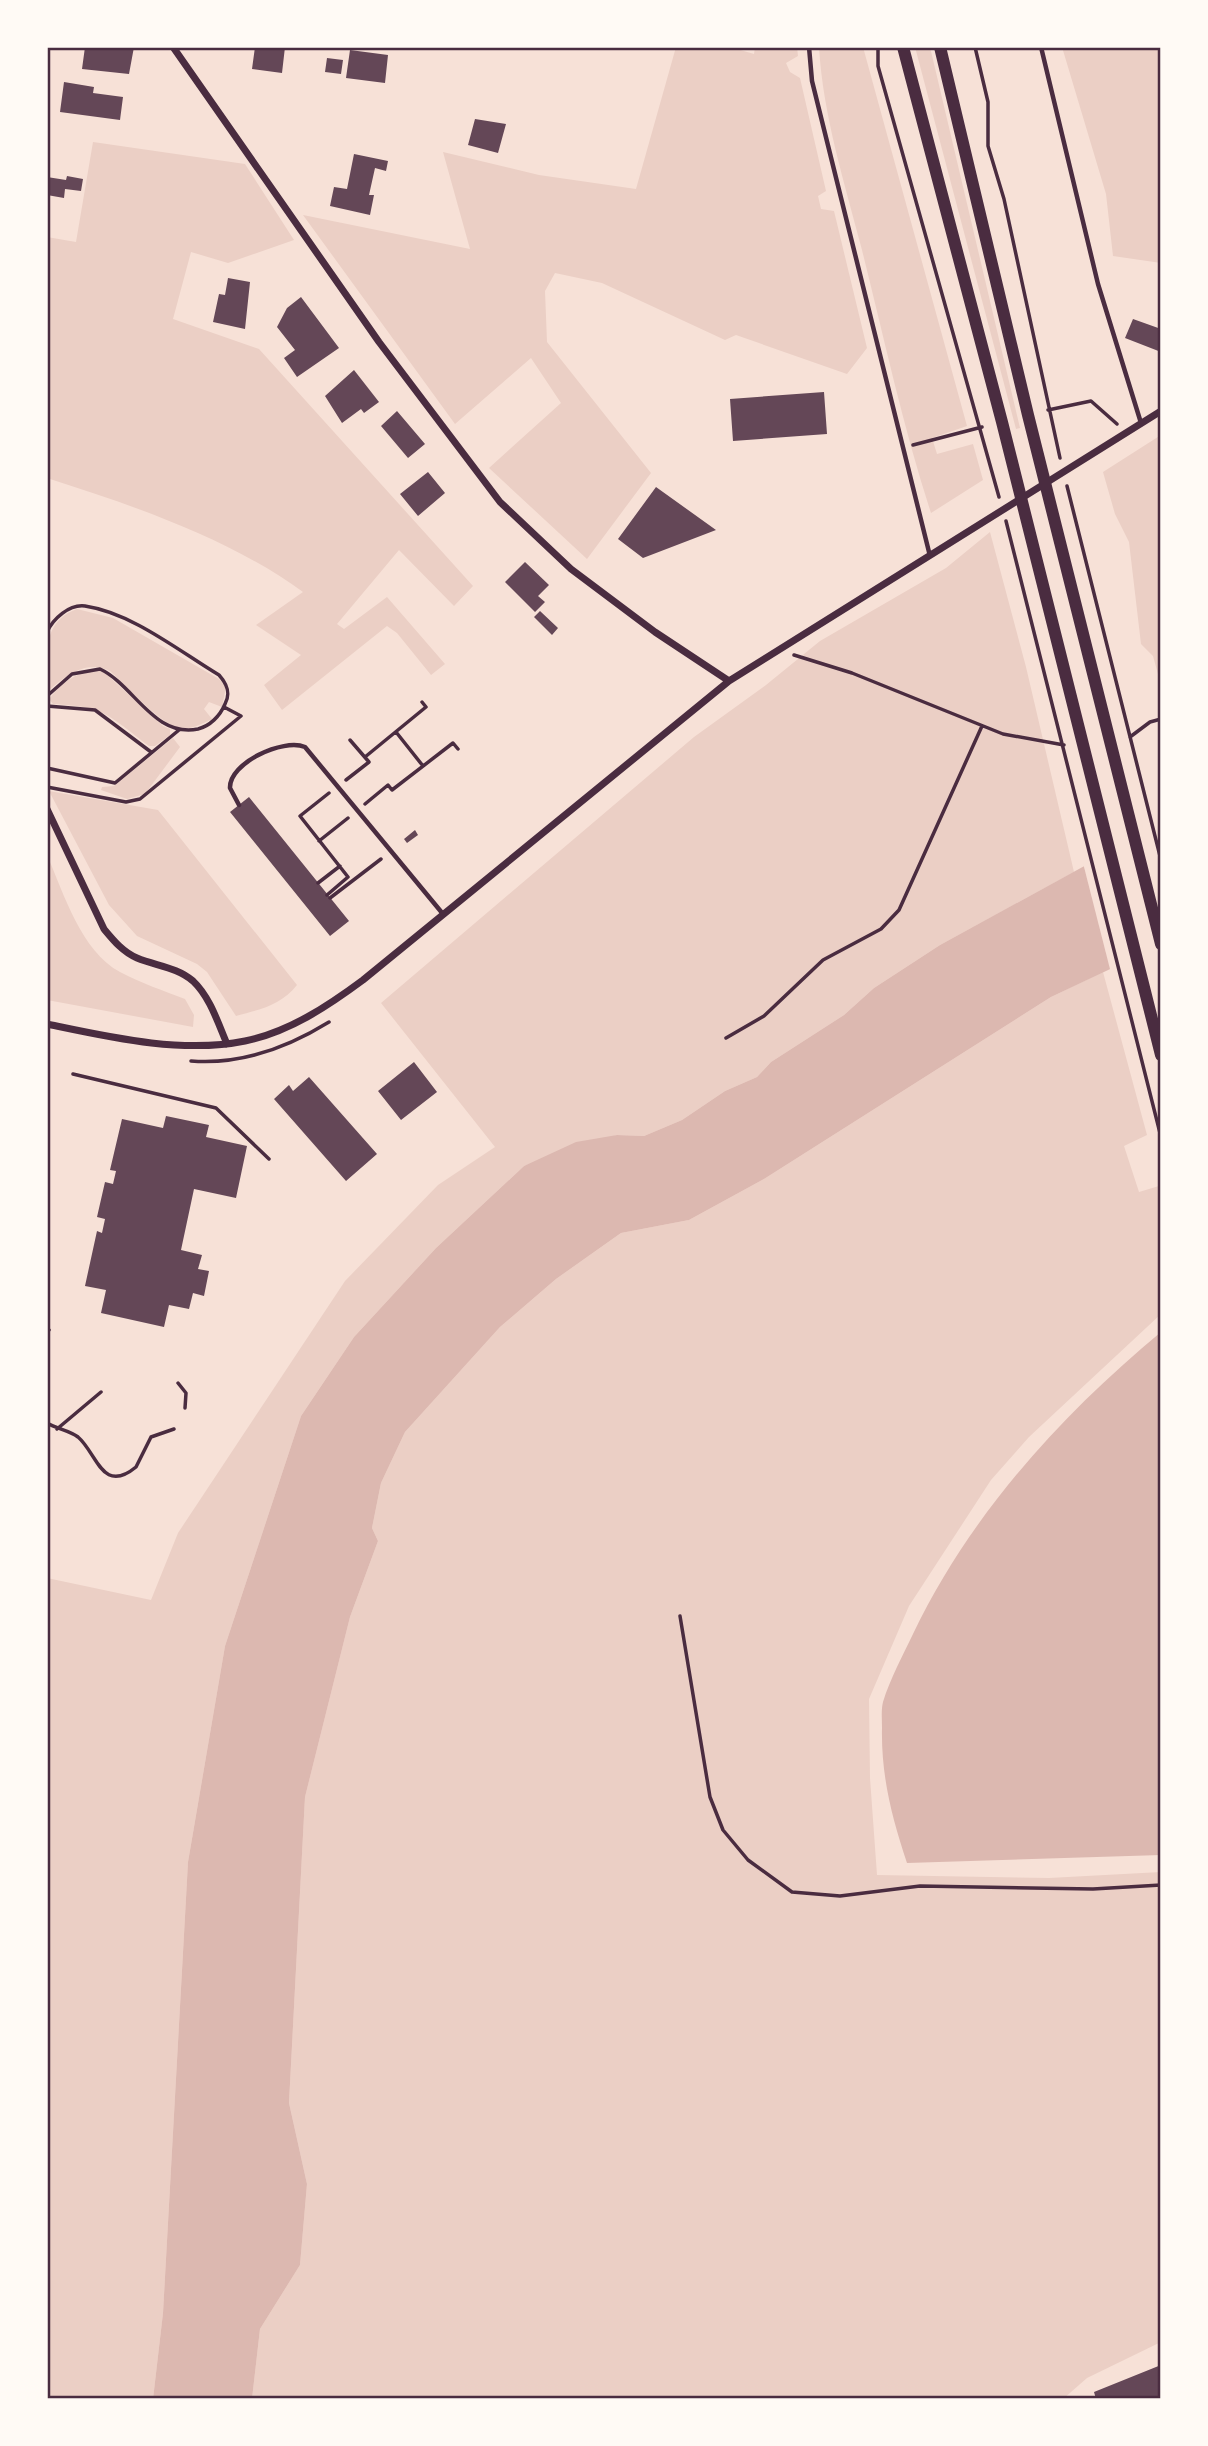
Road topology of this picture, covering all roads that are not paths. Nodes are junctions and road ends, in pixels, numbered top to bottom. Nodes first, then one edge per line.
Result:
1 (173, 47) edge
2 (809, 47) edge
3 (903, 47) edge
4 (940, 47) edge
5 (1041, 47) edge
6 (1161, 411) edge
7 (1141, 423) junction
8 (930, 556) junction
9 (729, 681) junction
10 (239, 806) dead end
11 (47, 809) edge
12 (443, 914) junction
13 (1161, 944) edge
14 (47, 1024) edge
15 (227, 1044) junction
16 (1161, 1055) edge

1 - 9 street
2 - 8 lane
3 - 16 main road
4 - 13 main road
5 - 7 lane
6 - 7 street
7 - 8 street
8 - 9 street
9 - 12 street
10 - 12 lane
11 - 15 street
12 - 15 street
14 - 15 street

